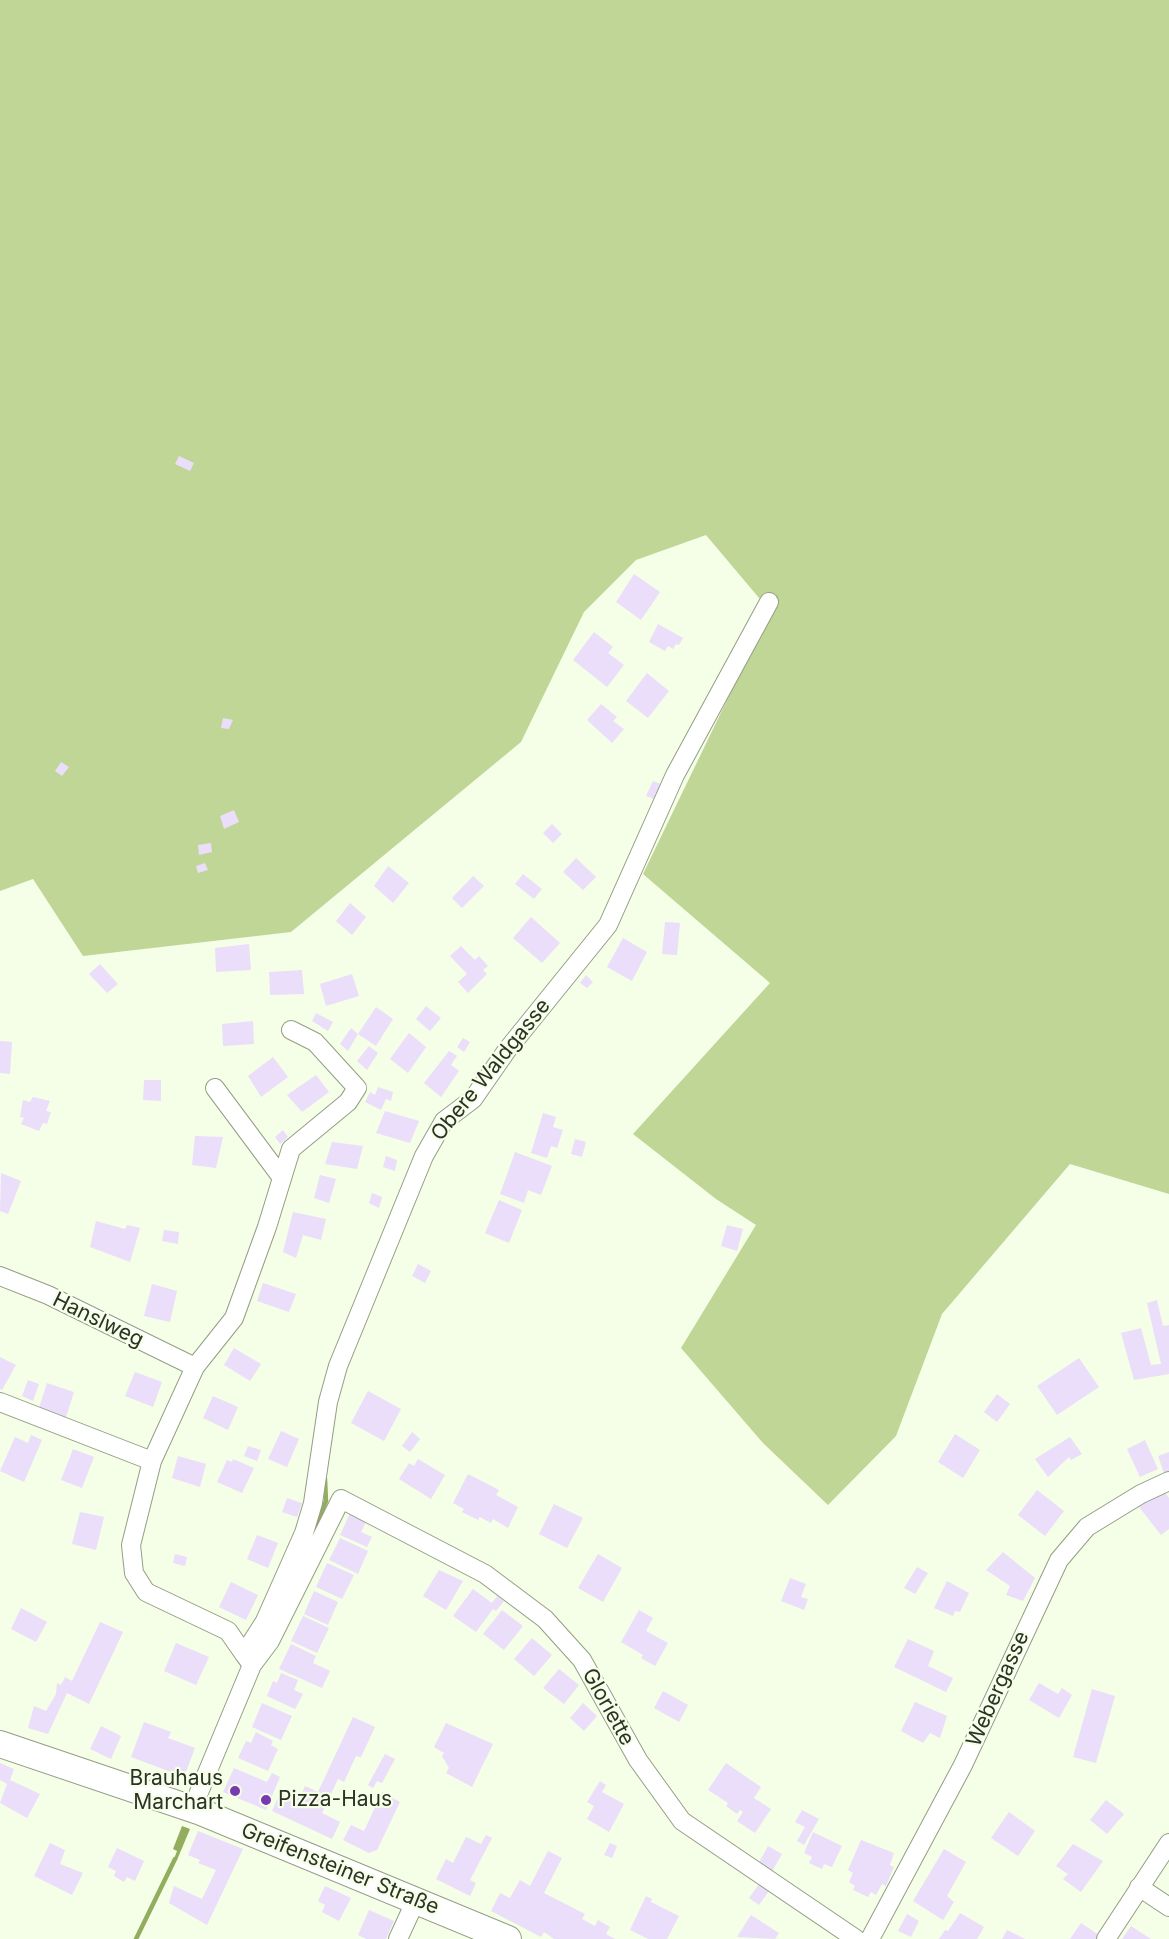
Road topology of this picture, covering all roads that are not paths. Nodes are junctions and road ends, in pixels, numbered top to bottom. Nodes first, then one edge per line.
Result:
1 (769, 602) dead end
2 (291, 1030) dead end
3 (215, 1088) dead end
4 (282, 1178) junction
5 (0, 1276) edge
6 (195, 1367) junction
7 (0, 1402) edge
8 (152, 1461) junction
9 (1169, 1481) edge
10 (341, 1499) joint
11 (248, 1660) junction
12 (0, 1743) edge
13 (192, 1809) junction
14 (1169, 1843) edge
15 (1139, 1887) junction
16 (416, 1900) junction
17 (1169, 1907) edge
18 (398, 1939) edge
19 (508, 1939) edge
20 (856, 1939) edge
21 (870, 1939) edge
22 (1106, 1939) edge

1 - 11 street, Obere Waldgasse
2 - 4 street
3 - 4 street
4 - 6 street
5 - 6 street, Hanslweg
6 - 8 street
7 - 8 street
8 - 11 street
9 - 21 street, Webergasse
10 - 11 street, Obere Waldgasse
10 - 20 street, Gloriette
11 - 13 street, Obere Waldgasse
12 - 13 main road, Greifensteiner Straße
13 - 16 main road, Greifensteiner Straße
14 - 15 street
15 - 17 street
15 - 22 street
16 - 18 street
16 - 19 main road, Greifensteiner Straße

